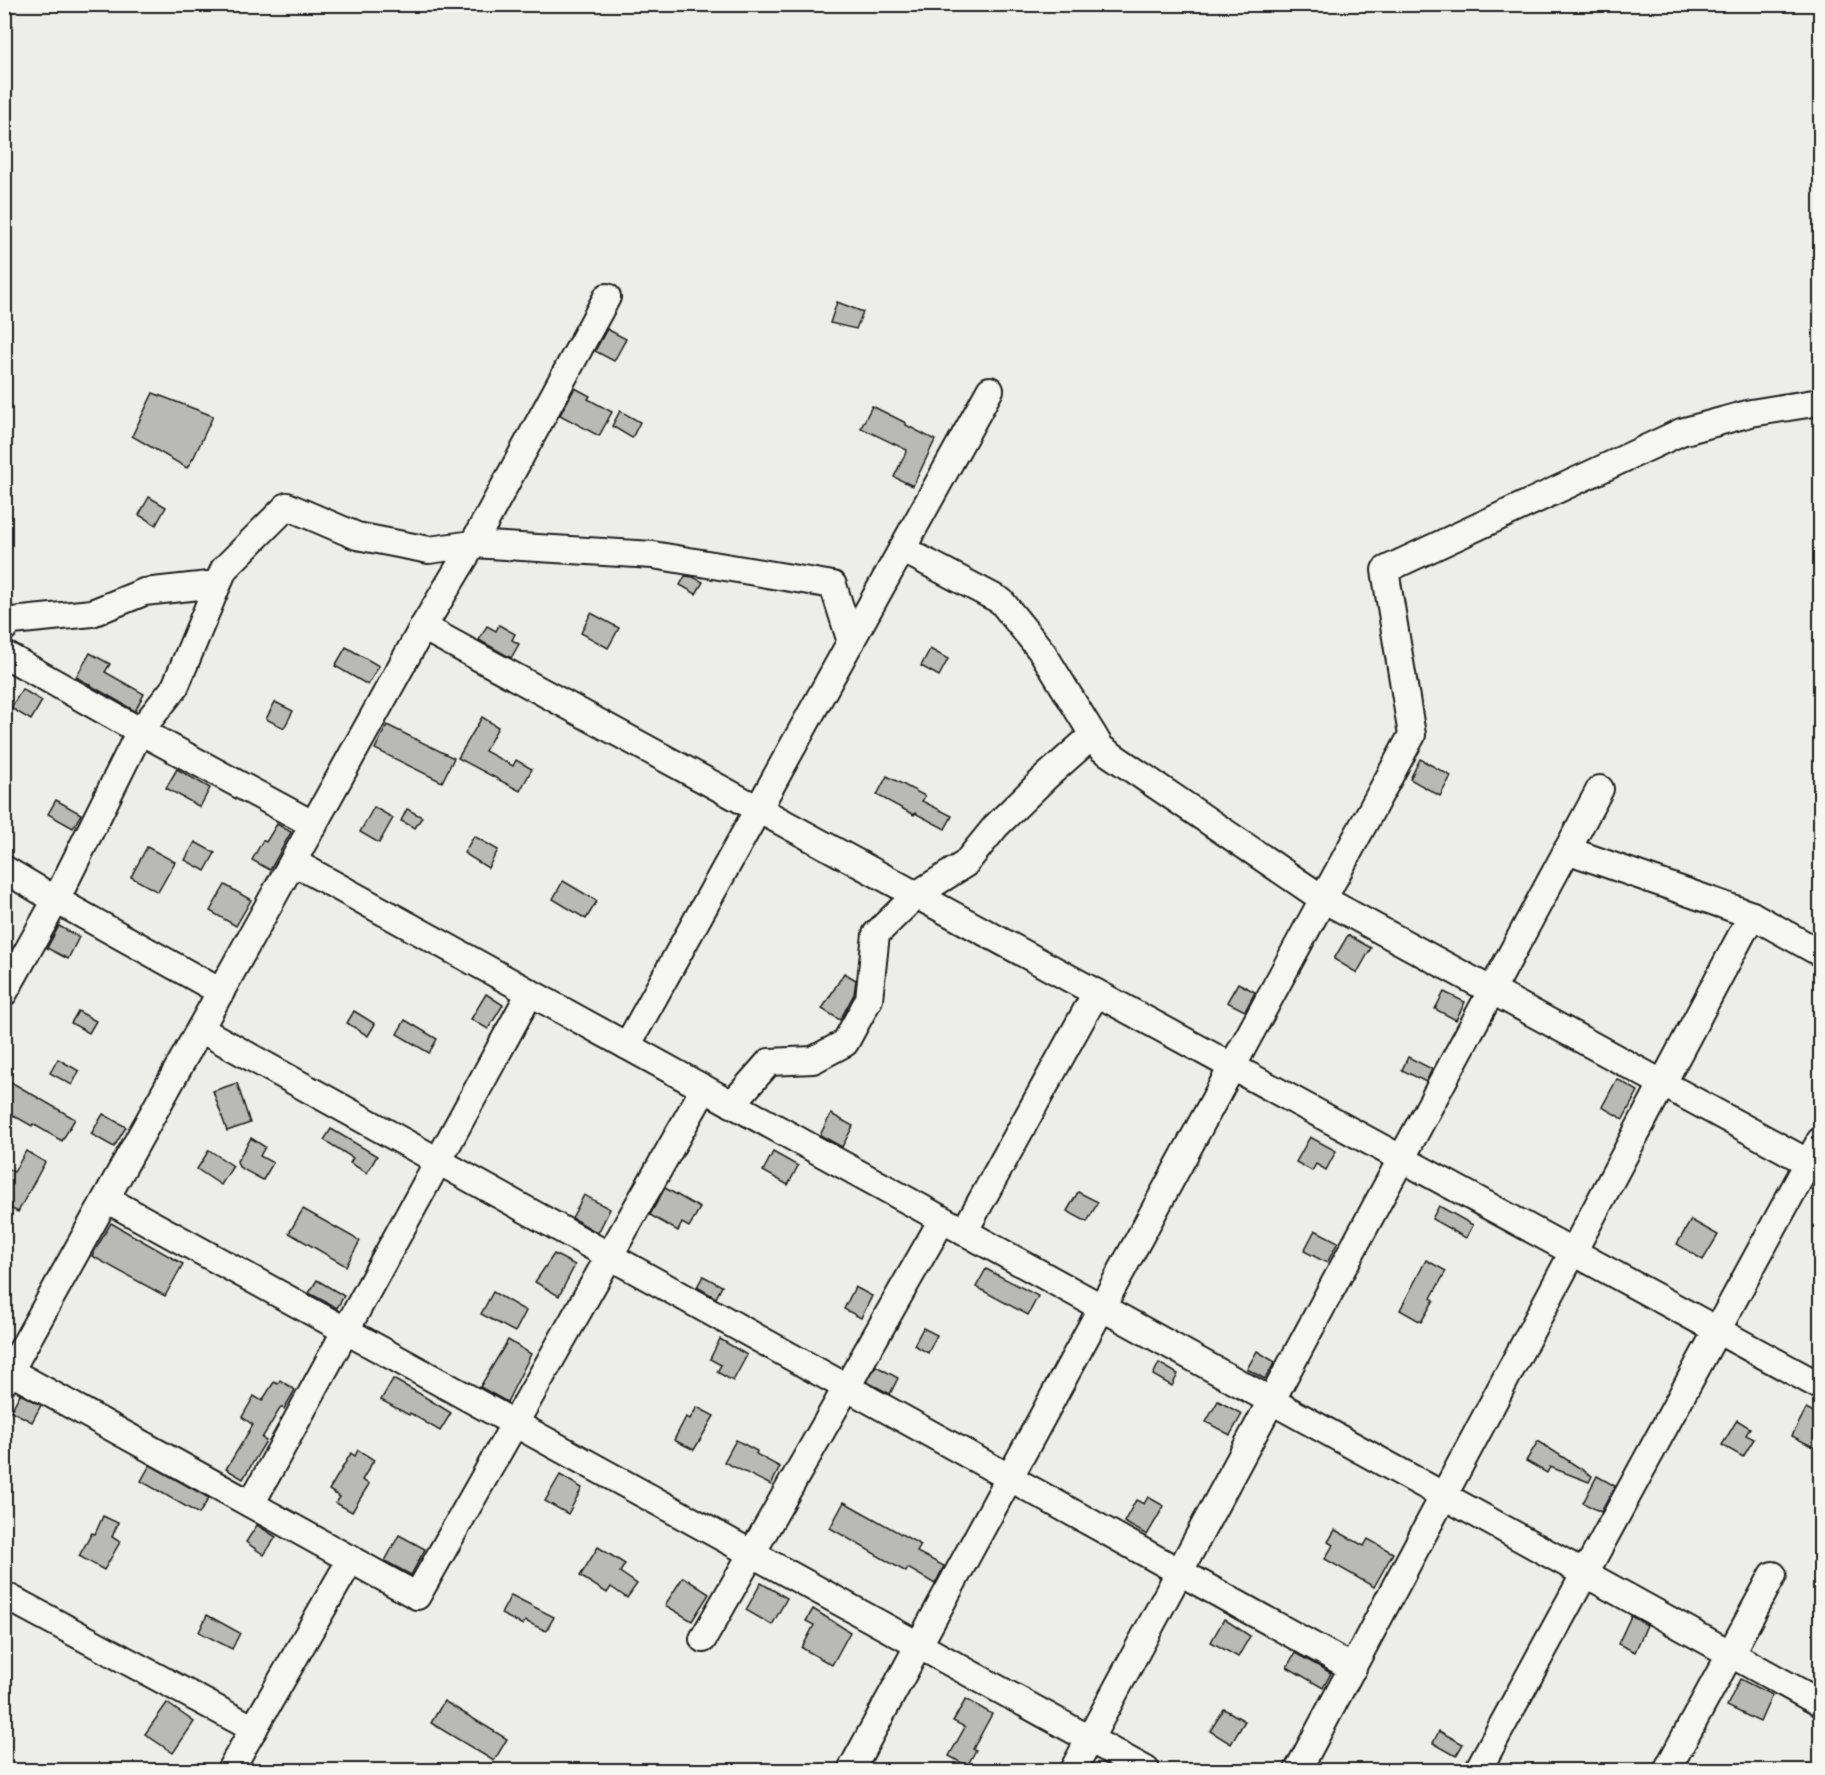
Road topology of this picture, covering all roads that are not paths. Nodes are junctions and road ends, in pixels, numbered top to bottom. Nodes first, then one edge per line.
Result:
1 (606, 297) dead end
2 (990, 390) dead end
3 (1821, 402) edge
4 (473, 544) junction
5 (902, 549) junction
6 (218, 584) junction
7 (423, 627) junction
8 (4, 628) edge
9 (851, 642) junction
10 (4, 654) edge
11 (140, 731) junction
12 (1093, 735) junction
13 (1600, 789) dead end
14 (758, 809) junction
15 (314, 825) junction
16 (1567, 850) junction
17 (293, 862) junction
18 (4, 869) edge
19 (916, 895) junction
20 (1323, 899) junction
21 (56, 900) junction
22 (1752, 915) junction
23 (1821, 953) edge
24 (1492, 991) junction
25 (221, 992) junction
26 (4, 993) edge
27 (530, 993) junction
28 (1096, 993) junction
29 (200, 1029) junction
30 (627, 1046) junction
31 (1233, 1067) junction
32 (1663, 1084) junction
33 (704, 1089) junction
34 (732, 1104) junction
35 (1815, 1152) edge
36 (1401, 1159) junction
37 (438, 1161) junction
38 (106, 1199) junction
39 (942, 1220) junction
40 (964, 1232) junction
41 (1574, 1252) junction
42 (610, 1256) junction
43 (1102, 1308) junction
44 (1718, 1330) junction
45 (346, 1331) junction
46 (6, 1374) edge
47 (1821, 1386) edge
48 (847, 1387) junction
49 (1271, 1401) junction
50 (515, 1423) junction
51 (1010, 1478) junction
52 (1444, 1496) junction
53 (251, 1504) junction
54 (752, 1554) junction
55 (351, 1559) junction
56 (1179, 1572) junction
57 (1585, 1574) junction
58 (1773, 1575) dead end
59 (4, 1595) edge
60 (703, 1639) dead end
61 (919, 1646) junction
62 (1730, 1654) junction
63 (1353, 1668) junction
64 (1821, 1703) edge
65 (254, 1729) junction
66 (1089, 1739) junction
67 (230, 1770) edge
68 (851, 1770) edge
69 (1073, 1770) edge
70 (1146, 1770) edge
71 (1298, 1770) edge
72 (1478, 1770) edge
73 (1667, 1770) edge

1 - 4 street
2 - 5 street
3 - 20 street
4 - 6 street
4 - 7 street
4 - 9 street
5 - 9 street
5 - 12 street
6 - 8 street
6 - 11 street
7 - 14 street
7 - 15 street
9 - 14 street
10 - 11 street
11 - 15 street
11 - 21 street
12 - 19 street
12 - 20 street
13 - 16 street
14 - 19 street
14 - 30 street
15 - 17 street
16 - 22 street
16 - 24 street
17 - 25 street
17 - 27 street
18 - 21 street
19 - 28 street
19 - 34 street
20 - 24 street
20 - 31 street
21 - 25 street
21 - 26 street
22 - 23 street
22 - 32 street
24 - 32 street
24 - 36 street
25 - 29 street
27 - 30 street
27 - 37 street
28 - 31 street
28 - 40 street
29 - 37 street
29 - 38 street
30 - 33 street
31 - 36 street
31 - 43 street
32 - 35 street
32 - 41 street
33 - 34 street
33 - 42 street
34 - 39 street
35 - 44 street
36 - 41 street
36 - 49 street
37 - 42 street
37 - 45 street
38 - 45 street
38 - 46 street
39 - 40 street
39 - 48 street
40 - 43 street
41 - 44 street
41 - 52 street
42 - 48 street
42 - 50 street
43 - 49 street
43 - 51 street
44 - 47 street
44 - 57 street
45 - 50 street
45 - 53 street
46 - 53 street
48 - 51 street
48 - 54 street
49 - 52 street
49 - 56 street
50 - 54 street
50 - 55 street
51 - 56 street
51 - 61 street
52 - 57 street
52 - 63 street
53 - 55 street
54 - 60 street
54 - 61 street
55 - 65 street
56 - 63 street
56 - 66 street
57 - 62 street
57 - 72 street
58 - 62 street
59 - 65 street
61 - 66 street
61 - 68 street
62 - 64 street
62 - 73 street
63 - 71 street
65 - 67 street
66 - 69 street
66 - 70 street

